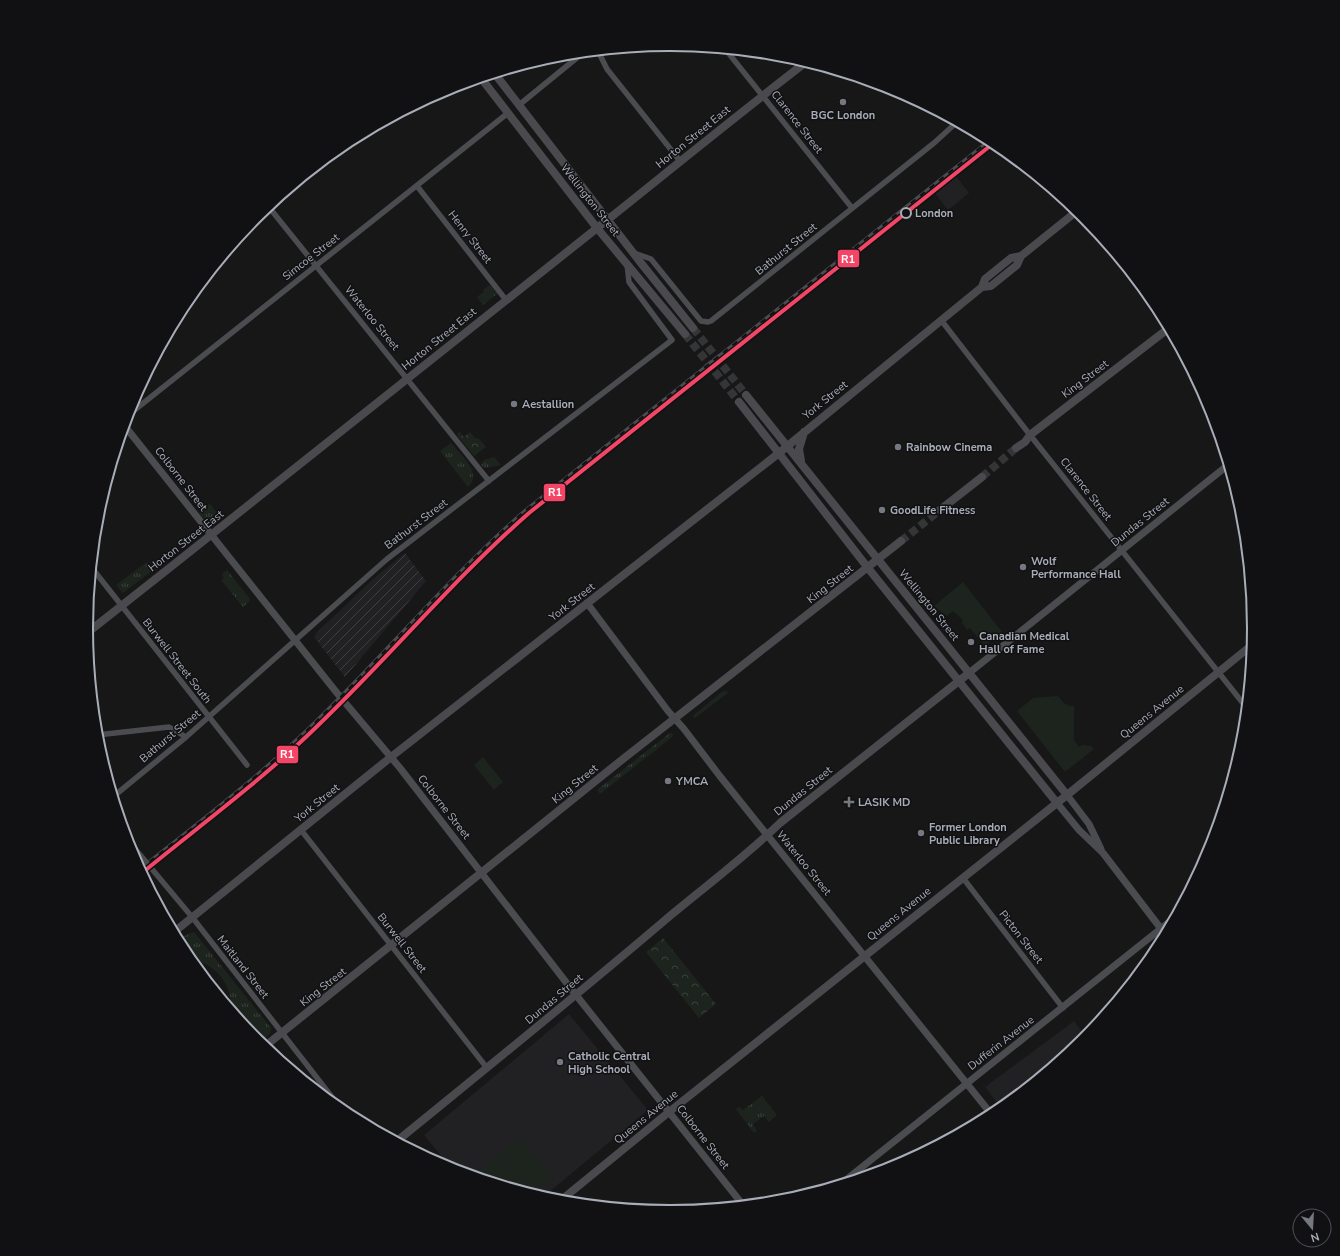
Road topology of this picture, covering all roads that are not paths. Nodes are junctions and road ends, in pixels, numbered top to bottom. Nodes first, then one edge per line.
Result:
1 (729, 54) edge
2 (600, 55) edge
3 (575, 59) edge
4 (800, 66) edge
5 (498, 78) edge
6 (484, 82) edge
7 (762, 95) junction
8 (519, 105) junction
9 (508, 113) junction
10 (953, 126) edge
11 (680, 161) junction
12 (417, 186) junction
13 (852, 208) junction
14 (272, 211) edge
15 (1072, 215) edge
16 (608, 220) junction
17 (597, 228) junction
18 (633, 252) junction
19 (627, 264) junction
20 (316, 266) junction
21 (506, 300) junction
22 (941, 320) junction
23 (693, 328) tunnel mouth
24 (1165, 331) edge
25 (685, 334) tunnel mouth
26 (407, 379) junction
27 (746, 395) tunnel mouth
28 (739, 402) tunnel mouth
29 (136, 408) edge
30 (128, 431) edge
31 (804, 432) junction
32 (1030, 435) junction
33 (787, 446) junction
34 (1016, 448) tunnel mouth
35 (779, 453) junction
36 (802, 464) junction
37 (1224, 468) edge
38 (982, 477) tunnel mouth
39 (489, 481) junction
40 (940, 510) tunnel mouth
41 (212, 535) junction
42 (901, 541) tunnel mouth
43 (1122, 551) junction
44 (877, 560) junction
45 (868, 568) junction
46 (96, 573) edge
47 (587, 604) junction
48 (122, 606) junction
49 (93, 628) edge
50 (296, 640) junction
51 (1246, 650) edge
52 (969, 672) junction
53 (1219, 672) junction
54 (959, 681) junction
55 (1242, 702) edge
56 (209, 717) junction
57 (676, 719) junction
58 (103, 734) edge
59 (186, 738) junction
60 (391, 757) junction
61 (247, 765) dead end
62 (118, 793) edge
63 (1067, 795) junction
64 (1057, 803) junction
65 (301, 830) junction
66 (768, 835) junction
67 (1103, 853) junction
68 (139, 854) edge
69 (482, 873) junction
70 (963, 878) junction
71 (192, 917) junction
72 (178, 929) edge
73 (1162, 930) edge
74 (1158, 935) edge
75 (391, 945) junction
76 (864, 956) junction
77 (576, 995) junction
78 (1063, 1008) junction
79 (282, 1034) junction
80 (270, 1043) edge
81 (487, 1068) junction
82 (967, 1083) junction
83 (329, 1093) edge
84 (988, 1110) edge
85 (669, 1112) junction
86 (401, 1138) edge
87 (852, 1175) edge
88 (567, 1196) edge
89 (739, 1201) edge

1 - 7 street, Clarence Street
2 - 11 street
3 - 8 street
4 - 7 main road, Horton Street East
5 - 8 main road, Wellington Street
6 - 9 main road, Wellington Street
7 - 11 main road, Horton Street East
7 - 13 street, Clarence Street
8 - 16 main road, Wellington Street
9 - 12 street, Simcoe Street
9 - 17 main road, Wellington Street
10 - 13 street, Bathurst Street
11 - 16 main road, Horton Street East
12 - 20 street, Simcoe Street
12 - 21 street, Henry Street
13 - 18 street, Bathurst Street
14 - 20 street, Waterloo Street
15 - 22 main road, York Street
16 - 17 main road, Horton Street East
16 - 18 main road, Wellington Street
17 - 19 main road, Wellington Street
17 - 21 main road, Horton Street East
18 - 23 main road, Wellington Street
19 - 25 main road, Wellington Street
19 - 39 street, Bathurst Street
20 - 26 street, Waterloo Street
20 - 29 street, Simcoe Street
21 - 26 main road, Horton Street East
22 - 31 main road, York Street
22 - 32 street, Clarence Street
24 - 32 main road, King Street
26 - 39 street, Waterloo Street
26 - 41 main road, Horton Street East
27 - 33 main road, Wellington Street
28 - 35 main road, Wellington Street
30 - 41 street, Colborne Street
31 - 33 main road, York Street
31 - 36 main road
32 - 34 main road, King Street
32 - 43 street, Clarence Street
33 - 35 main road, York Street
33 - 36 main road, Wellington Street
35 - 45 main road, Wellington Street
35 - 47 main road, York Street
36 - 44 main road, Wellington Street
37 - 43 street, Dundas Street
38 - 40 main road
39 - 50 street, Bathurst Street
41 - 48 main road, Horton Street East
41 - 50 street, Colborne Street
42 - 44 main road, King Street
43 - 52 street, Dundas Street
43 - 53 street, Clarence Street
44 - 45 main road, King Street
44 - 52 main road, Wellington Street
45 - 54 main road, Wellington Street
45 - 57 main road, King Street
46 - 48 street, Burwell Street South
47 - 57 street, Waterloo Street
47 - 60 main road, York Street
48 - 49 main road, Horton Street East
48 - 56 street, Burwell Street South
50 - 56 street, Bathurst Street
50 - 60 street, Colborne Street
51 - 53 main road, Queens Avenue
52 - 54 main road, Dundas Street
52 - 63 main road, Wellington Street
53 - 55 street, Clarence Street
53 - 63 main road, Queens Avenue
54 - 64 main road, Wellington Street
54 - 66 main road, Dundas Street
56 - 59 street, Bathurst Street
56 - 61 street, Burwell Street South
57 - 66 street, Waterloo Street
57 - 69 main road, King Street
58 - 59 street
59 - 62 street, Bathurst Street
60 - 65 main road, York Street
60 - 69 street, Colborne Street
63 - 64 main road, Queens Avenue
63 - 67 street, Wellington Street
64 - 67 street, Wellington Street
64 - 70 main road, Queens Avenue
65 - 71 main road, York Street
65 - 75 street, Burwell Street
66 - 76 street, Waterloo Street
66 - 77 main road, Dundas Street
67 - 73 street, Wellington Street
68 - 71 street, Maitland Street
69 - 75 main road, King Street
69 - 77 street, Colborne Street
70 - 76 main road, Queens Avenue
70 - 78 street, Picton Street
71 - 72 main road, York Street
71 - 79 street, Maitland Street
74 - 78 street, Dufferin Avenue
75 - 79 main road, King Street
75 - 81 street, Burwell Street
76 - 82 street, Waterloo Street
76 - 85 main road, Queens Avenue
77 - 81 main road, Dundas Street
77 - 85 street, Colborne Street
78 - 82 street, Dufferin Avenue
79 - 80 main road, King Street
79 - 83 street, Maitland Street
81 - 86 main road, Dundas Street
82 - 84 street, Waterloo Street
82 - 87 street, Dufferin Avenue
85 - 88 main road, Queens Avenue
85 - 89 street, Colborne Street

